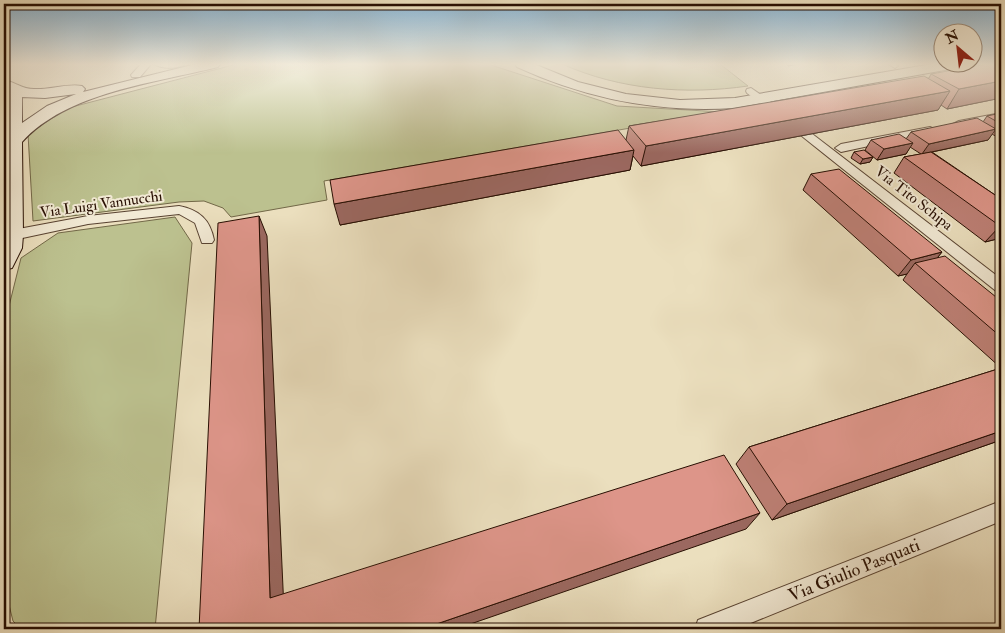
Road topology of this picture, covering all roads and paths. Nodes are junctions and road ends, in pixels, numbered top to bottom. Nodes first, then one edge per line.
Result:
1 (10, 94) edge
2 (94, 94) edge
3 (599, 94) edge
4 (647, 94) edge
5 (805, 94) edge
6 (820, 94) edge
7 (767, 105) junction
8 (1001, 116) edge
9 (807, 135) edge
10 (15, 140) junction
11 (841, 148) dead end
12 (13, 235) junction
13 (206, 240) dead end
14 (4, 263) edge
15 (1001, 287) edge
16 (1001, 512) edge
17 (708, 629) edge

1 - 10 street
2 - 10 street
3 - 7 street
4 - 7 street
5 - 7 street
6 - 7 street
8 - 11 street
9 - 15 street, Via Tito Schipa
10 - 12 street
12 - 13 street, Via Luigi Vannucchi
12 - 14 street
16 - 17 street, Via Giulio Pasquati

